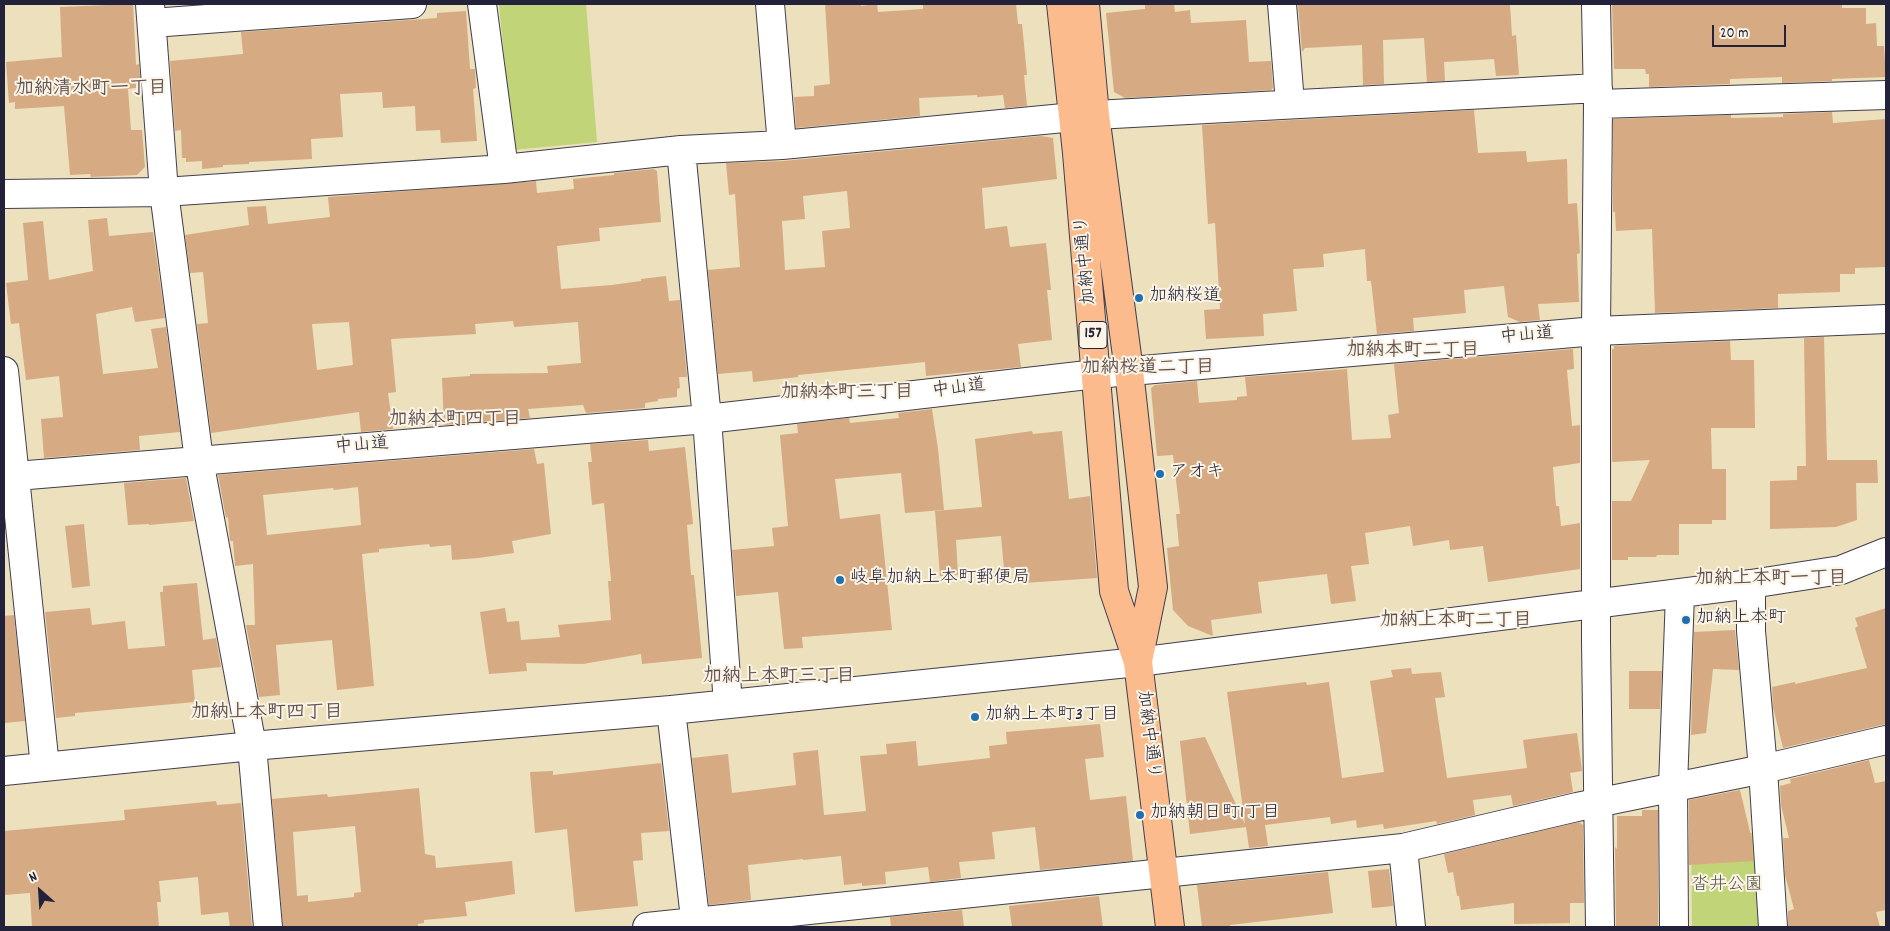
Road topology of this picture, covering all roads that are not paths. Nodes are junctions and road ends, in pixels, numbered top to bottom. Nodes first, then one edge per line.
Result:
1 (412, 4) edge
2 (482, 4) edge
3 (770, 4) edge
4 (1061, 4) edge
5 (1085, 4) edge
6 (1282, 4) edge
7 (1596, 4) edge
8 (151, 14) edge
9 (1886, 95) edge
10 (1598, 96) junction
11 (1290, 104) junction
12 (1084, 116) junction
13 (782, 145) junction
14 (681, 150) junction
15 (504, 169) junction
16 (164, 192) junction
17 (4, 194) edge
18 (1886, 319) edge
19 (1596, 331) junction
20 (4, 371) edge
21 (1129, 371) junction
22 (1096, 374) junction
23 (707, 419) junction
24 (199, 460) junction
25 (9, 477) edge
26 (1886, 552) edge
27 (1751, 584) junction
28 (1680, 594) junction
29 (1597, 604) junction
30 (1138, 662) junction
31 (728, 704) junction
32 (672, 710) junction
33 (1886, 740) edge
34 (252, 746) junction
35 (45, 767) junction
36 (1764, 769) junction
37 (4, 771) edge
38 (1673, 786) junction
39 (1598, 802) junction
40 (1403, 848) junction
41 (1164, 874) junction
42 (696, 925) edge
43 (268, 927) edge
44 (647, 927) edge
45 (1170, 927) edge
46 (1411, 927) edge
47 (1600, 927) edge
48 (1674, 927) edge
49 (1773, 927) edge

1 - 8 street
2 - 15 street
3 - 13 street
4 - 12 highway, 加納中通り / 157
5 - 12 highway, 加納中通り / 157
6 - 11 street
7 - 10 street
8 - 16 street
9 - 10 street
10 - 11 street
10 - 19 street
11 - 12 street
12 - 13 street
12 - 21 highway, 加納中通り / 157
12 - 22 highway, 加納中通り / 157
13 - 14 street
14 - 15 street
14 - 23 street
15 - 16 street
16 - 17 street
16 - 24 street
18 - 19 street, 中山道
19 - 21 street, 中山道
19 - 29 street
20 - 25 street
21 - 22 street, 中山道
21 - 30 highway, 加納中通り / 157
22 - 23 street, 中山道
22 - 30 highway, 加納中通り / 157
23 - 24 street, 中山道
23 - 31 street
24 - 25 street, 中山道
24 - 34 street
25 - 35 street
26 - 27 street
27 - 28 street
27 - 36 street
28 - 29 street
28 - 38 street
29 - 30 street
29 - 39 street
30 - 31 street
30 - 41 highway, 加納中通り / 157
31 - 32 street
32 - 34 street
32 - 42 street
33 - 36 street
34 - 35 street
34 - 43 street
35 - 37 street
36 - 38 street
36 - 49 street
38 - 39 street
38 - 48 street
39 - 40 street
39 - 47 street
40 - 41 street
40 - 46 street
41 - 42 street
41 - 45 highway, 加納中通り / 157
42 - 44 street

